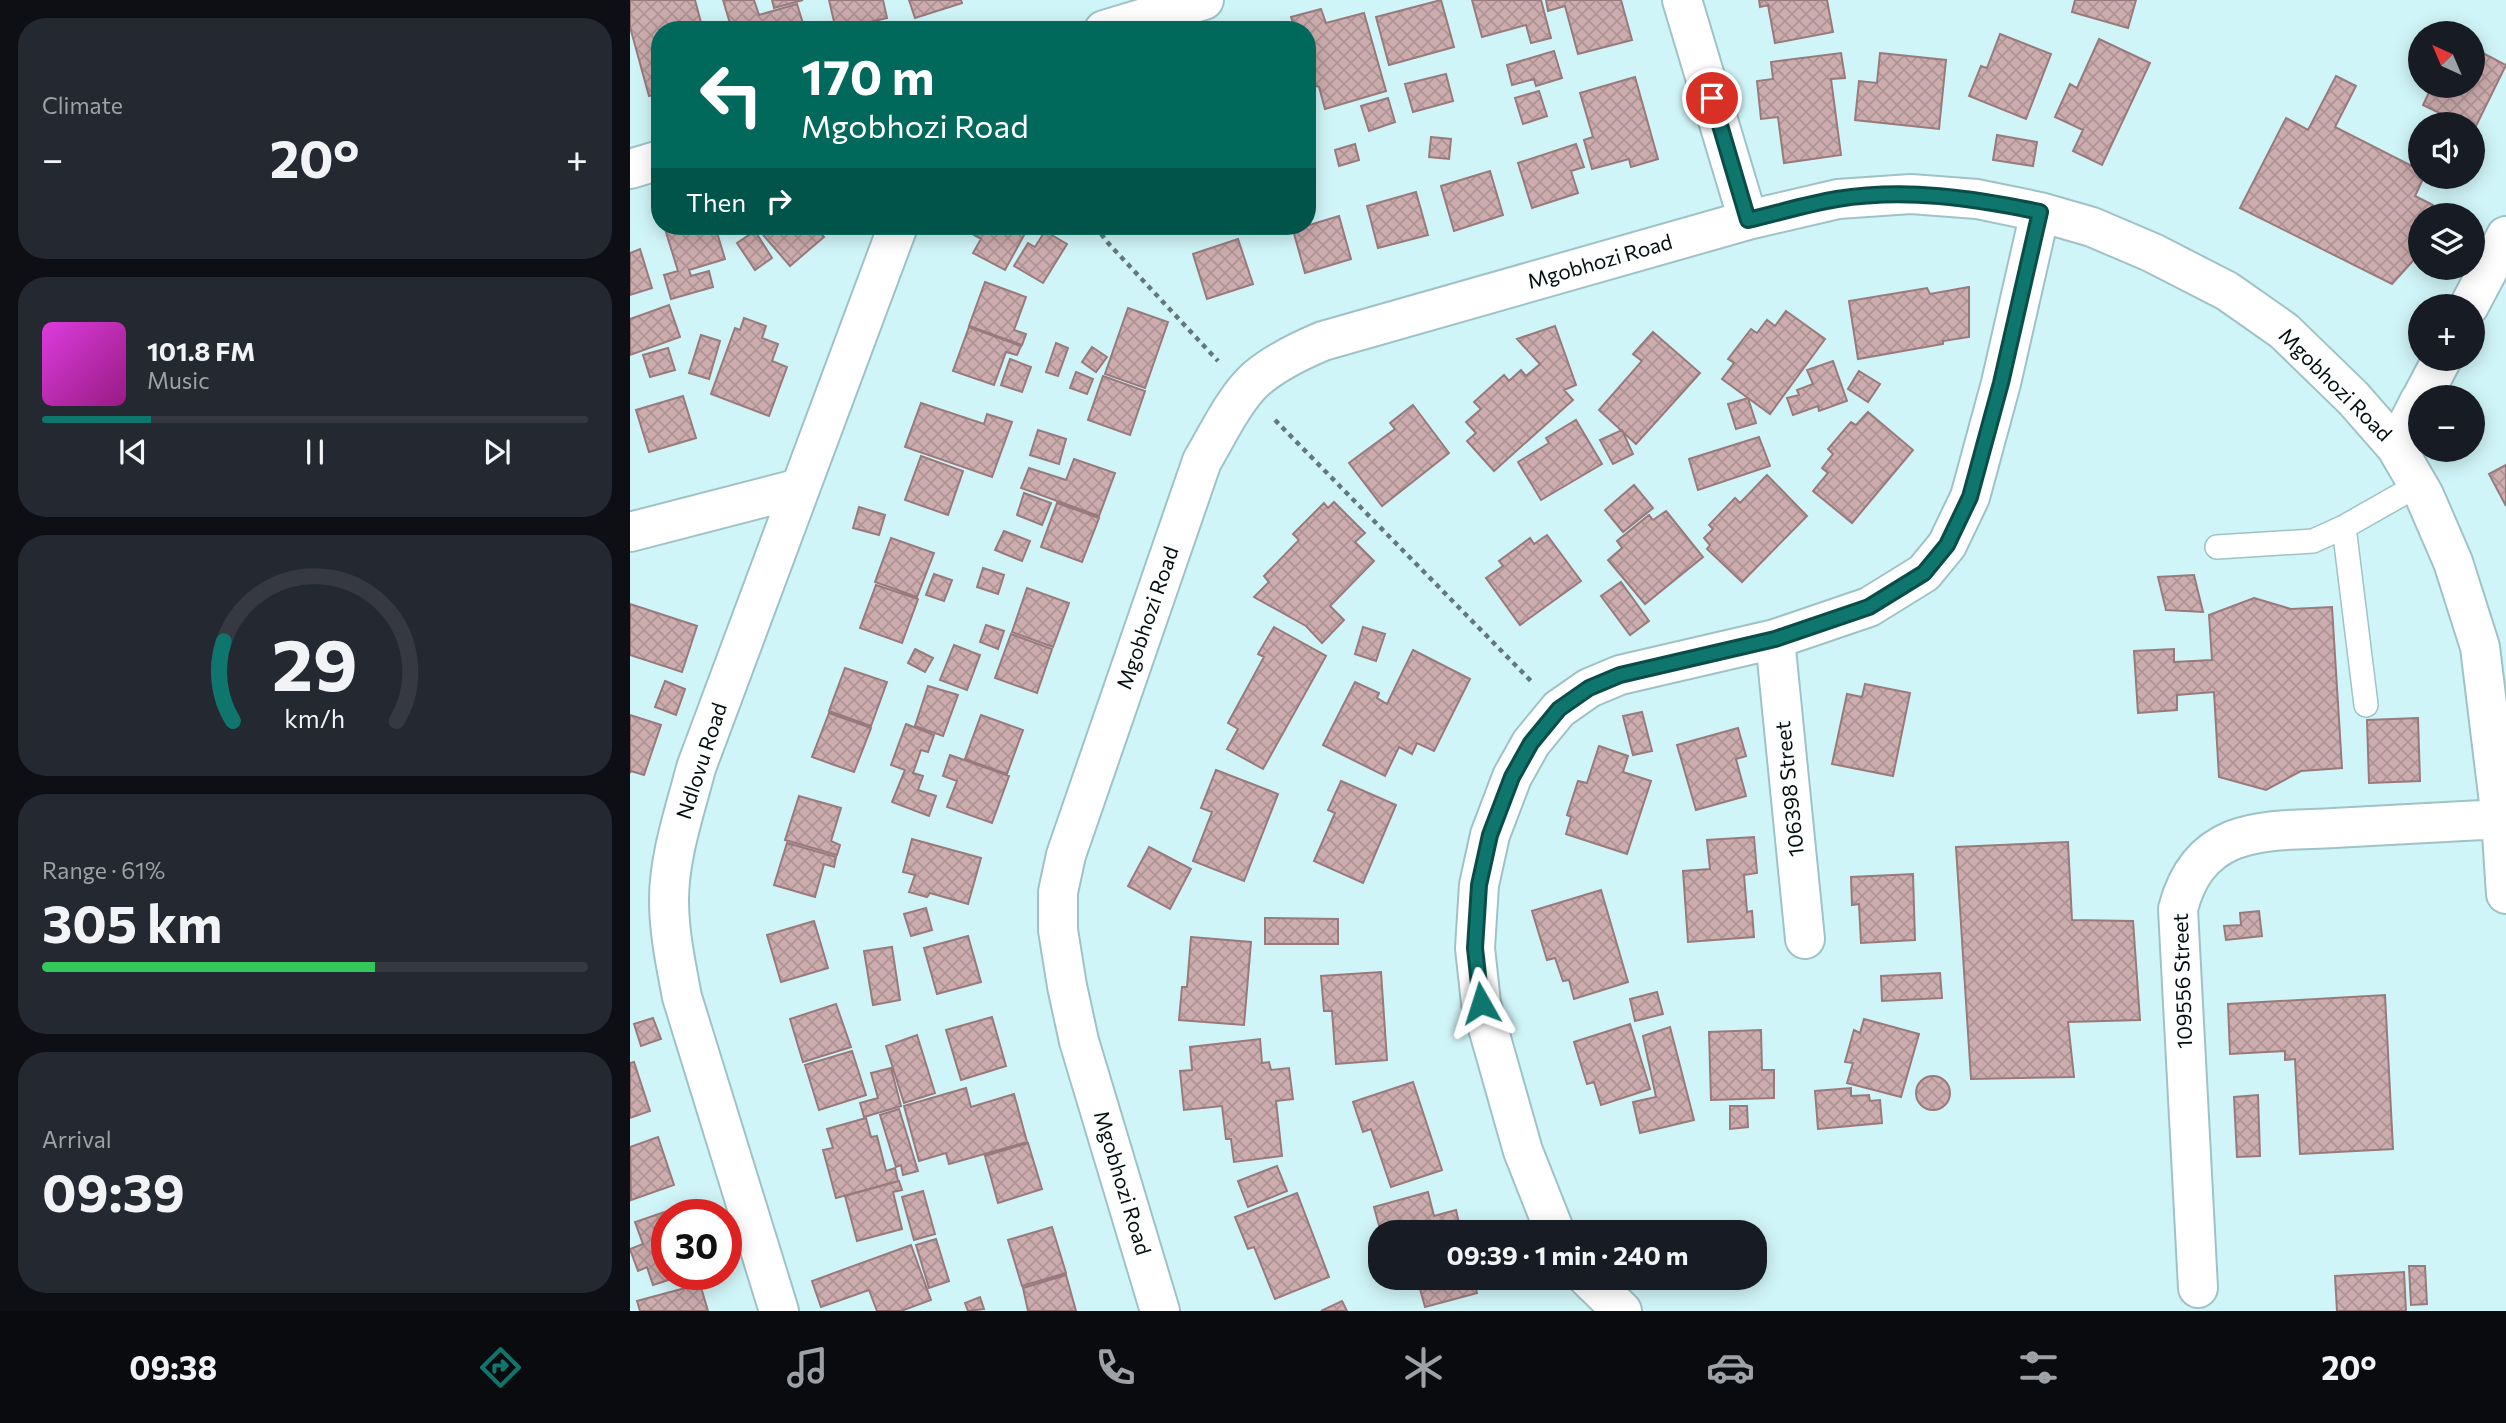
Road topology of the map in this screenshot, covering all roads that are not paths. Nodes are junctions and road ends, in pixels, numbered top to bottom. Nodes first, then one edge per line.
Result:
1 (1204, 0) edge
2 (1682, 0) edge
3 (1134, 21) edge
4 (651, 163) edge
5 (630, 169) edge
6 (2040, 212) junction
7 (1748, 220) junction
8 (895, 235) edge
9 (2506, 236) edge
10 (2475, 294) edge
11 (2408, 424) edge
12 (2396, 447) junction
13 (2418, 485) junction
14 (800, 488) junction
15 (2344, 527) junction
16 (630, 532) edge
17 (2217, 547) dead end
18 (1775, 639) junction
19 (2366, 705) dead end
20 (2501, 819) junction
21 (2506, 894) edge
22 (1805, 939) dead end
23 (1550, 1220) edge
24 (2199, 1288) dead end
25 (1600, 1290) edge
26 (779, 1311) edge
27 (1160, 1311) edge
28 (1622, 1311) edge

1 - 3 street
2 - 7 street
4 - 5 street
6 - 7 street, Mgobhozi Road
6 - 12 street, Mgobhozi Road
6 - 18 street
7 - 27 street, Mgobhozi Road
8 - 14 street, Ndlovu Road
9 - 10 street
11 - 12 street
12 - 13 street, Mgobhozi Road
13 - 15 lane
13 - 20 street, Mgobhozi Road
14 - 16 street
14 - 26 street, Ndlovu Road
15 - 17 lane
15 - 19 lane
18 - 22 street, 106398 Street
18 - 23 street
20 - 21 street, Mgobhozi Road
20 - 24 street, 109556 Street
25 - 28 street

